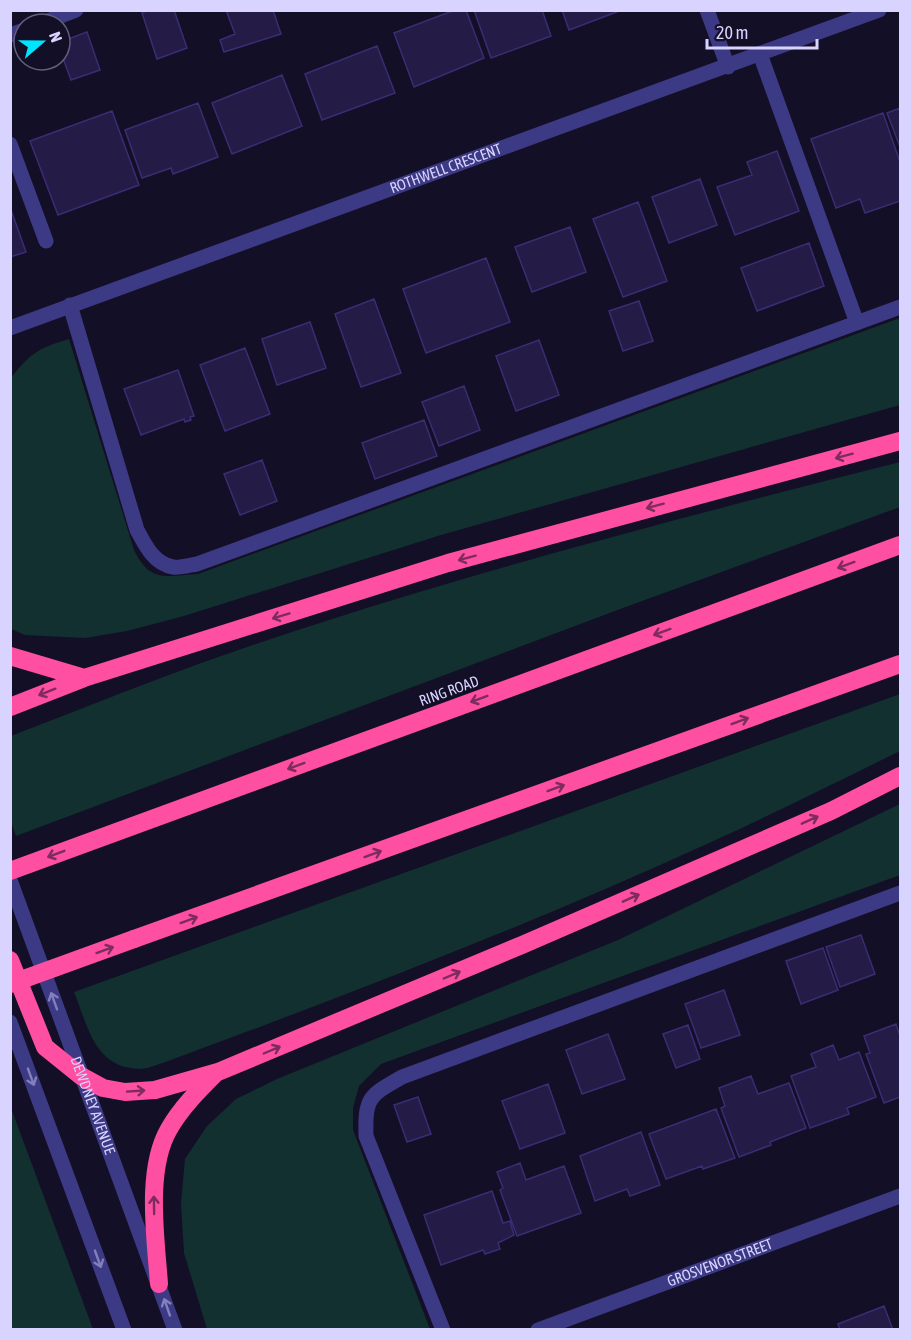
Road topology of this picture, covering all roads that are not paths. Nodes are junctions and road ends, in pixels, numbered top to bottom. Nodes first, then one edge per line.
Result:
1 (707, 10) edge
2 (879, 10) edge
3 (760, 54) junction
4 (728, 67) junction
5 (10, 144) edge
6 (46, 241) dead end
7 (70, 305) junction
8 (900, 307) edge
9 (857, 323) junction
10 (10, 328) edge
11 (900, 441) edge
12 (900, 545) edge
13 (10, 656) edge
14 (900, 664) edge
15 (84, 678) junction
16 (10, 707) edge
17 (900, 776) edge
18 (10, 871) edge
19 (10, 880) edge
20 (900, 893) edge
21 (10, 960) edge
22 (10, 984) edge
23 (10, 1022) edge
24 (218, 1072) junction
25 (81, 1076) junction
26 (900, 1196) edge
27 (159, 1284) junction
28 (124, 1329) edge
29 (175, 1329) edge
30 (443, 1329) edge
31 (538, 1329) edge

1 - 4 street
2 - 3 street, ROTHWELL CRESCENT
3 - 4 street, ROTHWELL CRESCENT
3 - 9 street
4 - 7 street, ROTHWELL CRESCENT
5 - 6 street
7 - 9 street
7 - 10 street, ROTHWELL CRESCENT
8 - 9 street
11 -> 15 highway
12 -> 18 highway, RING ROAD
13 - 15 highway
22 -> 14 highway, bridge
15 -> 16 highway
24 -> 17 highway
25 -> 19 street, DEWDNEY AVENUE
20 - 30 street
21 - 25 highway
23 -> 28 street
25 -> 24 highway
27 -> 24 highway
25 - 27 street, DEWDNEY AVENUE
26 - 31 street, GROSVENOR STREET
29 -> 27 street, DEWDNEY AVENUE

